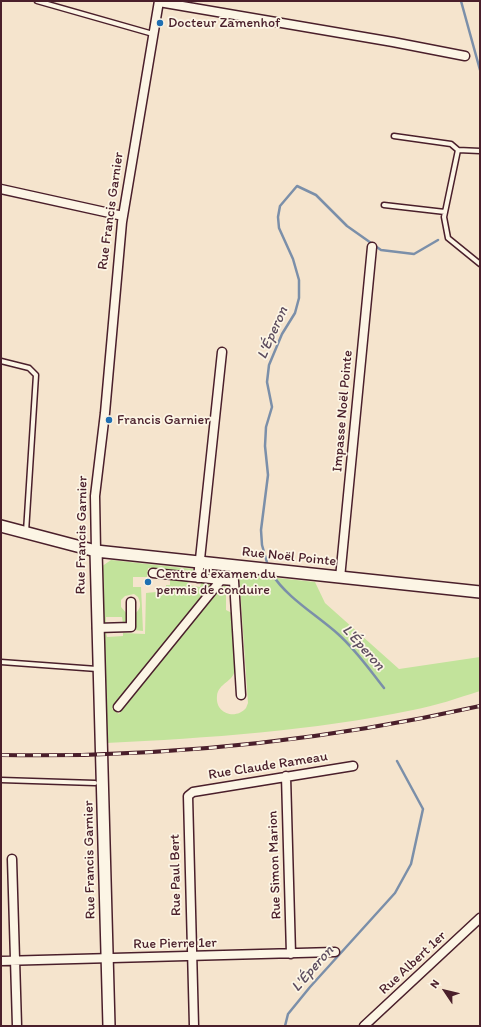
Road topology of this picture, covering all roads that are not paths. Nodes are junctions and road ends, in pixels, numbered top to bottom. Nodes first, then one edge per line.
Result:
1 (37, 1) edge
2 (159, 2) edge
3 (152, 34) junction
4 (466, 56) dead end
5 (394, 136) dead end
6 (458, 150) junction
7 (480, 151) edge
8 (1, 189) edge
9 (384, 205) dead end
10 (445, 212) junction
11 (123, 216) junction
12 (372, 247) dead end
13 (480, 264) edge
14 (222, 352) dead end
15 (1, 361) edge
16 (1, 526) edge
17 (26, 532) junction
18 (96, 550) junction
19 (200, 563) junction
20 (153, 573) dead end
21 (198, 578) junction
22 (340, 578) junction
23 (221, 580) junction
24 (480, 592) edge
25 (131, 602) dead end
26 (97, 628) junction
27 (1, 662) edge
28 (98, 669) junction
29 (241, 695) dead end
30 (118, 707) dead end
31 (354, 766) dead end
32 (286, 776) junction
33 (1, 780) edge
34 (95, 783) dead end
35 (188, 796) joint
36 (12, 859) dead end
37 (480, 918) edge
38 (335, 952) dead end
39 (291, 954) junction
40 (191, 956) junction
41 (107, 958) junction
42 (1, 961) edge
43 (15, 961) junction
44 (17, 1026) edge
45 (109, 1026) edge
46 (194, 1026) edge
47 (364, 1026) edge

1 - 3 lane
2 - 3 street, Rue Francis Garnier
2 - 4 street
3 - 11 street, Rue Francis Garnier
5 - 6 lane
6 - 7 lane
6 - 10 lane
8 - 11 street
9 - 10 lane
10 - 13 lane
11 - 18 street, Rue Francis Garnier
12 - 22 street, Impasse Noël Pointe
14 - 19 street
15 - 17 lane
16 - 17 street, Rue Noël Pointe
17 - 18 street, Rue Noël Pointe
18 - 19 street, Rue Noël Pointe
18 - 26 street, Rue Francis Garnier
19 - 21 street
19 - 22 street, Rue Noël Pointe
20 - 21 street
21 - 23 street
22 - 24 street, Rue Noël Pointe
23 - 29 street
23 - 30 street
25 - 26 street
26 - 28 street, Rue Francis Garnier
27 - 28 lane
28 - 41 street, Rue Francis Garnier
31 - 32 street, Rue Claude Rameau
32 - 35 street, Rue Claude Rameau
32 - 39 street, Rue Simon Marion
33 - 34 lane
35 - 40 street, Rue Paul Bert
36 - 43 street
37 - 47 street, Rue Albert 1er
38 - 39 street, Rue Pierre 1er
39 - 40 street, Rue Pierre 1er
40 - 41 street, Rue Pierre 1er
40 - 46 street, Rue Paul Bert
41 - 43 street, Rue Pierre 1er
41 - 45 street, Rue Francis Garnier
42 - 43 street, Rue Pierre 1er
43 - 44 street

